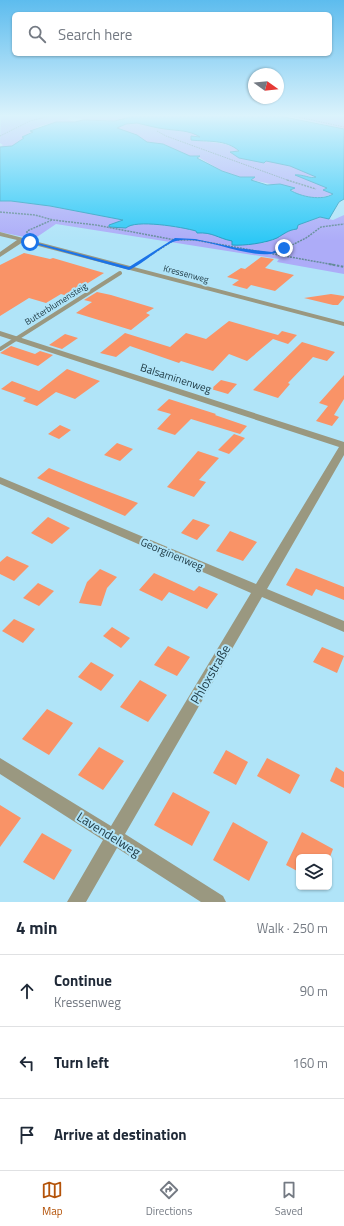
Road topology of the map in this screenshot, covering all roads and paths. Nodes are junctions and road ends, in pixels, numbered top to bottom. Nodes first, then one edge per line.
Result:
1 (224, 157) edge
2 (316, 189) dead end
3 (0, 212) edge
4 (53, 220) junction
5 (344, 224) edge
6 (0, 234) edge
7 (22, 240) junction
8 (175, 240) junction
9 (273, 254) junction
10 (0, 255) edge
11 (344, 268) edge
12 (129, 269) junction
13 (120, 273) dead end
14 (344, 324) edge
15 (0, 333) edge
16 (17, 338) junction
17 (0, 349) edge
18 (344, 446) edge
19 (0, 480) edge
20 (259, 591) junction
21 (344, 627) edge
22 (0, 765) edge
23 (114, 837) junction
24 (76, 902) edge
25 (217, 902) edge

1 - 2 path
3 - 4 path
4 - 7 path
4 - 8 path
5 - 9 path
6 - 7 street, Kressenweg
7 - 10 street
7 - 12 street, Kressenweg
8 - 9 path
8 - 12 path
9 - 11 path
12 - 14 street, Kressenweg
13 - 16 lane, Butterblumensteig
15 - 16 street, Balsaminenweg
16 - 17 lane, Butterblumensteig
16 - 18 street, Balsaminenweg
18 - 20 street, Phloxstraße
19 - 20 street, Georginenweg
20 - 21 street, Georginenweg
20 - 23 street, Phloxstraße
22 - 23 street, Lavendelweg
23 - 24 street, Phloxstraße
23 - 25 street, Lavendelweg

